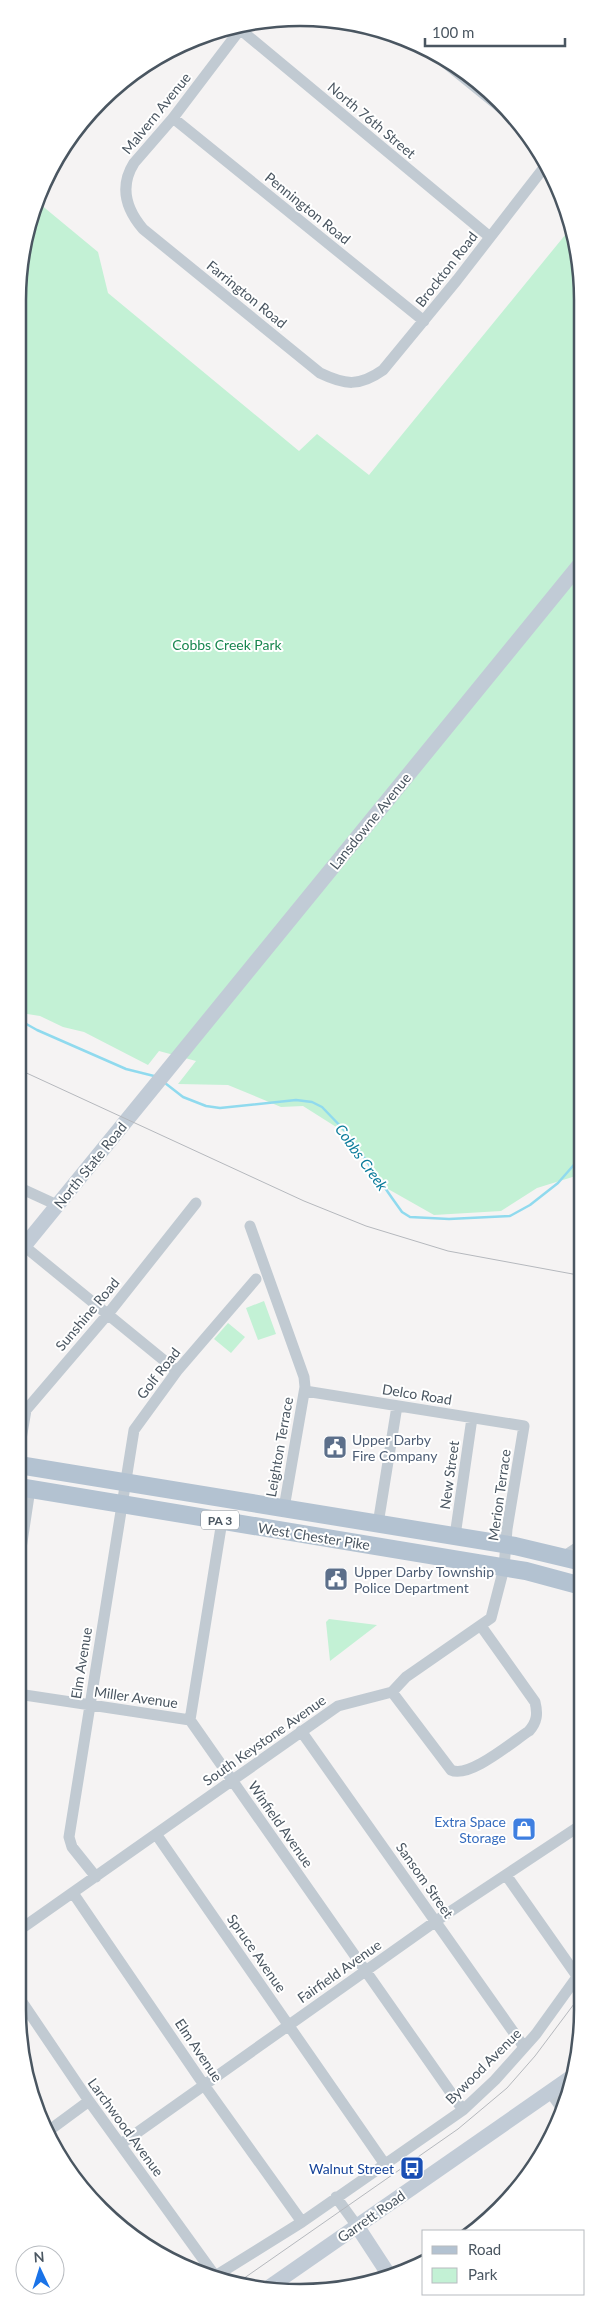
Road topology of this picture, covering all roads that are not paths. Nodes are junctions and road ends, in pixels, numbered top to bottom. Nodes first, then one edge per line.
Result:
1 (247, 32) edge
2 (233, 35) edge
3 (173, 118) junction
4 (541, 171) edge
5 (127, 205) joint
6 (490, 237) junction
7 (424, 321) junction
8 (361, 382) joint
9 (574, 571) edge
10 (164, 1073) joint
11 (26, 1191) edge
12 (196, 1203) dead end
13 (57, 1205) junction
14 (250, 1226) dead end
15 (26, 1243) edge
16 (26, 1251) edge
17 (256, 1279) dead end
18 (108, 1314) junction
19 (177, 1371) junction
20 (305, 1391) junction
21 (397, 1406) junction
22 (26, 1410) edge
23 (472, 1418) junction
24 (524, 1426) joint
25 (26, 1466) edge
26 (125, 1482) junction
27 (26, 1488) edge
28 (122, 1504) junction
29 (284, 1508) junction
30 (322, 1515) junction
31 (222, 1521) junction
32 (378, 1524) junction
33 (455, 1536) junction
34 (318, 1537) junction
35 (508, 1545) junction
36 (571, 1559) edge
37 (504, 1568) junction
38 (574, 1584) edge
39 (481, 1626) junction
40 (392, 1692) junction
41 (26, 1695) edge
42 (89, 1706) junction
43 (190, 1720) junction
44 (301, 1731) junction
45 (232, 1780) junction
46 (574, 1830) edge
47 (156, 1834) junction
48 (506, 1876) junction
49 (96, 1877) junction
50 (73, 1893) junction
51 (436, 1921) junction
52 (26, 1925) edge
53 (366, 1971) junction
54 (574, 1972) edge
55 (574, 1980) edge
56 (26, 2008) edge
57 (288, 2024) junction
58 (524, 2047) junction
59 (564, 2083) edge
60 (204, 2085) junction
61 (550, 2092) junction
62 (89, 2101) junction
63 (557, 2102) edge
64 (462, 2110) junction
65 (53, 2128) edge
66 (121, 2144) junction
67 (384, 2163) junction
68 (336, 2197) junction
69 (302, 2222) junction
70 (357, 2226) junction
71 (209, 2268) edge
72 (386, 2270) edge
73 (222, 2272) edge
74 (276, 2282) edge

1 - 6 street, North 76th Street
2 - 3 street, Malvern Avenue
3 - 5 street, Malvern Avenue
3 - 7 street, Pennington Road
4 - 6 street, Brockton Road
5 - 8 street, Farrington Road
6 - 7 street, Brockton Road
7 - 8 street, Brockton Road
9 - 10 main road, Lansdowne Avenue
10 - 13 main road, North State Road
11 - 13 street
12 - 18 street, Sunshine Road
13 - 15 main road, North State Road
14 - 20 street
16 - 18 street
17 - 19 street, Golf Road
18 - 19 street
18 - 22 street, Sunshine Road
19 - 26 street, Golf Road
20 - 21 street, Delco Road
20 - 29 street, Leighton Terrace
21 - 23 street, Delco Road
21 - 32 street
23 - 24 street, Delco Road
23 - 33 street, New Street
24 - 35 street, Merion Terrace
25 - 26 main road, West Chester Pike / PA 3
26 - 28 street, Golf Road
26 - 29 main road, West Chester Pike / PA 3
27 - 28 main road, West Chester Pike / PA 3
28 - 31 main road, West Chester Pike / PA 3
28 - 42 street, Elm Avenue
29 - 30 main road, West Chester Pike / PA 3
30 - 32 main road, West Chester Pike / PA 3
30 - 34 main road
31 - 34 main road, West Chester Pike / PA 3
31 - 43 street
32 - 33 main road, West Chester Pike / PA 3
33 - 35 main road, West Chester Pike / PA 3
34 - 37 main road, West Chester Pike / PA 3
35 - 36 main road, West Chester Pike / PA 3
35 - 37 street, Merion Terrace
37 - 38 main road, West Chester Pike / PA 3
37 - 39 street
39 - 40 street
39 - 40 street
40 - 44 street, South Keystone Avenue
41 - 42 street, Miller Avenue
42 - 43 street, Miller Avenue
42 - 49 street, Elm Avenue
43 - 45 street, Winfield Avenue
44 - 45 street, South Keystone Avenue
44 - 51 street, Sansom Street
45 - 47 street, South Keystone Avenue
45 - 53 street, Winfield Avenue
46 - 48 street, Fairfield Avenue
47 - 49 street, South Keystone Avenue
47 - 57 street, Spruce Avenue
48 - 51 street, Fairfield Avenue
48 - 54 street
49 - 50 street, South Keystone Avenue
50 - 52 street, South Keystone Avenue
50 - 60 street, Elm Avenue
51 - 53 street, Fairfield Avenue
51 - 58 street, Sansom Street
53 - 57 street, Fairfield Avenue
53 - 64 street, Winfield Avenue
55 - 58 street, Bywood Avenue
56 - 62 street, Larchwood Avenue
57 - 60 street, Fairfield Avenue
57 - 67 street, Spruce Avenue
58 - 64 street, Bywood Avenue
59 - 61 main road, Garrett Road
60 - 66 street, Fairfield Avenue
60 - 69 street, Elm Avenue
61 - 63 street
61 - 70 main road, Garrett Road
62 - 65 street
62 - 66 street, Larchwood Avenue
64 - 67 street, Bywood Avenue
66 - 71 street, Larchwood Avenue
67 - 68 street, Bywood Avenue
68 - 69 street, Bywood Avenue
68 - 70 street
69 - 73 street, Bywood Avenue
70 - 72 main road
70 - 74 main road, Garrett Road

